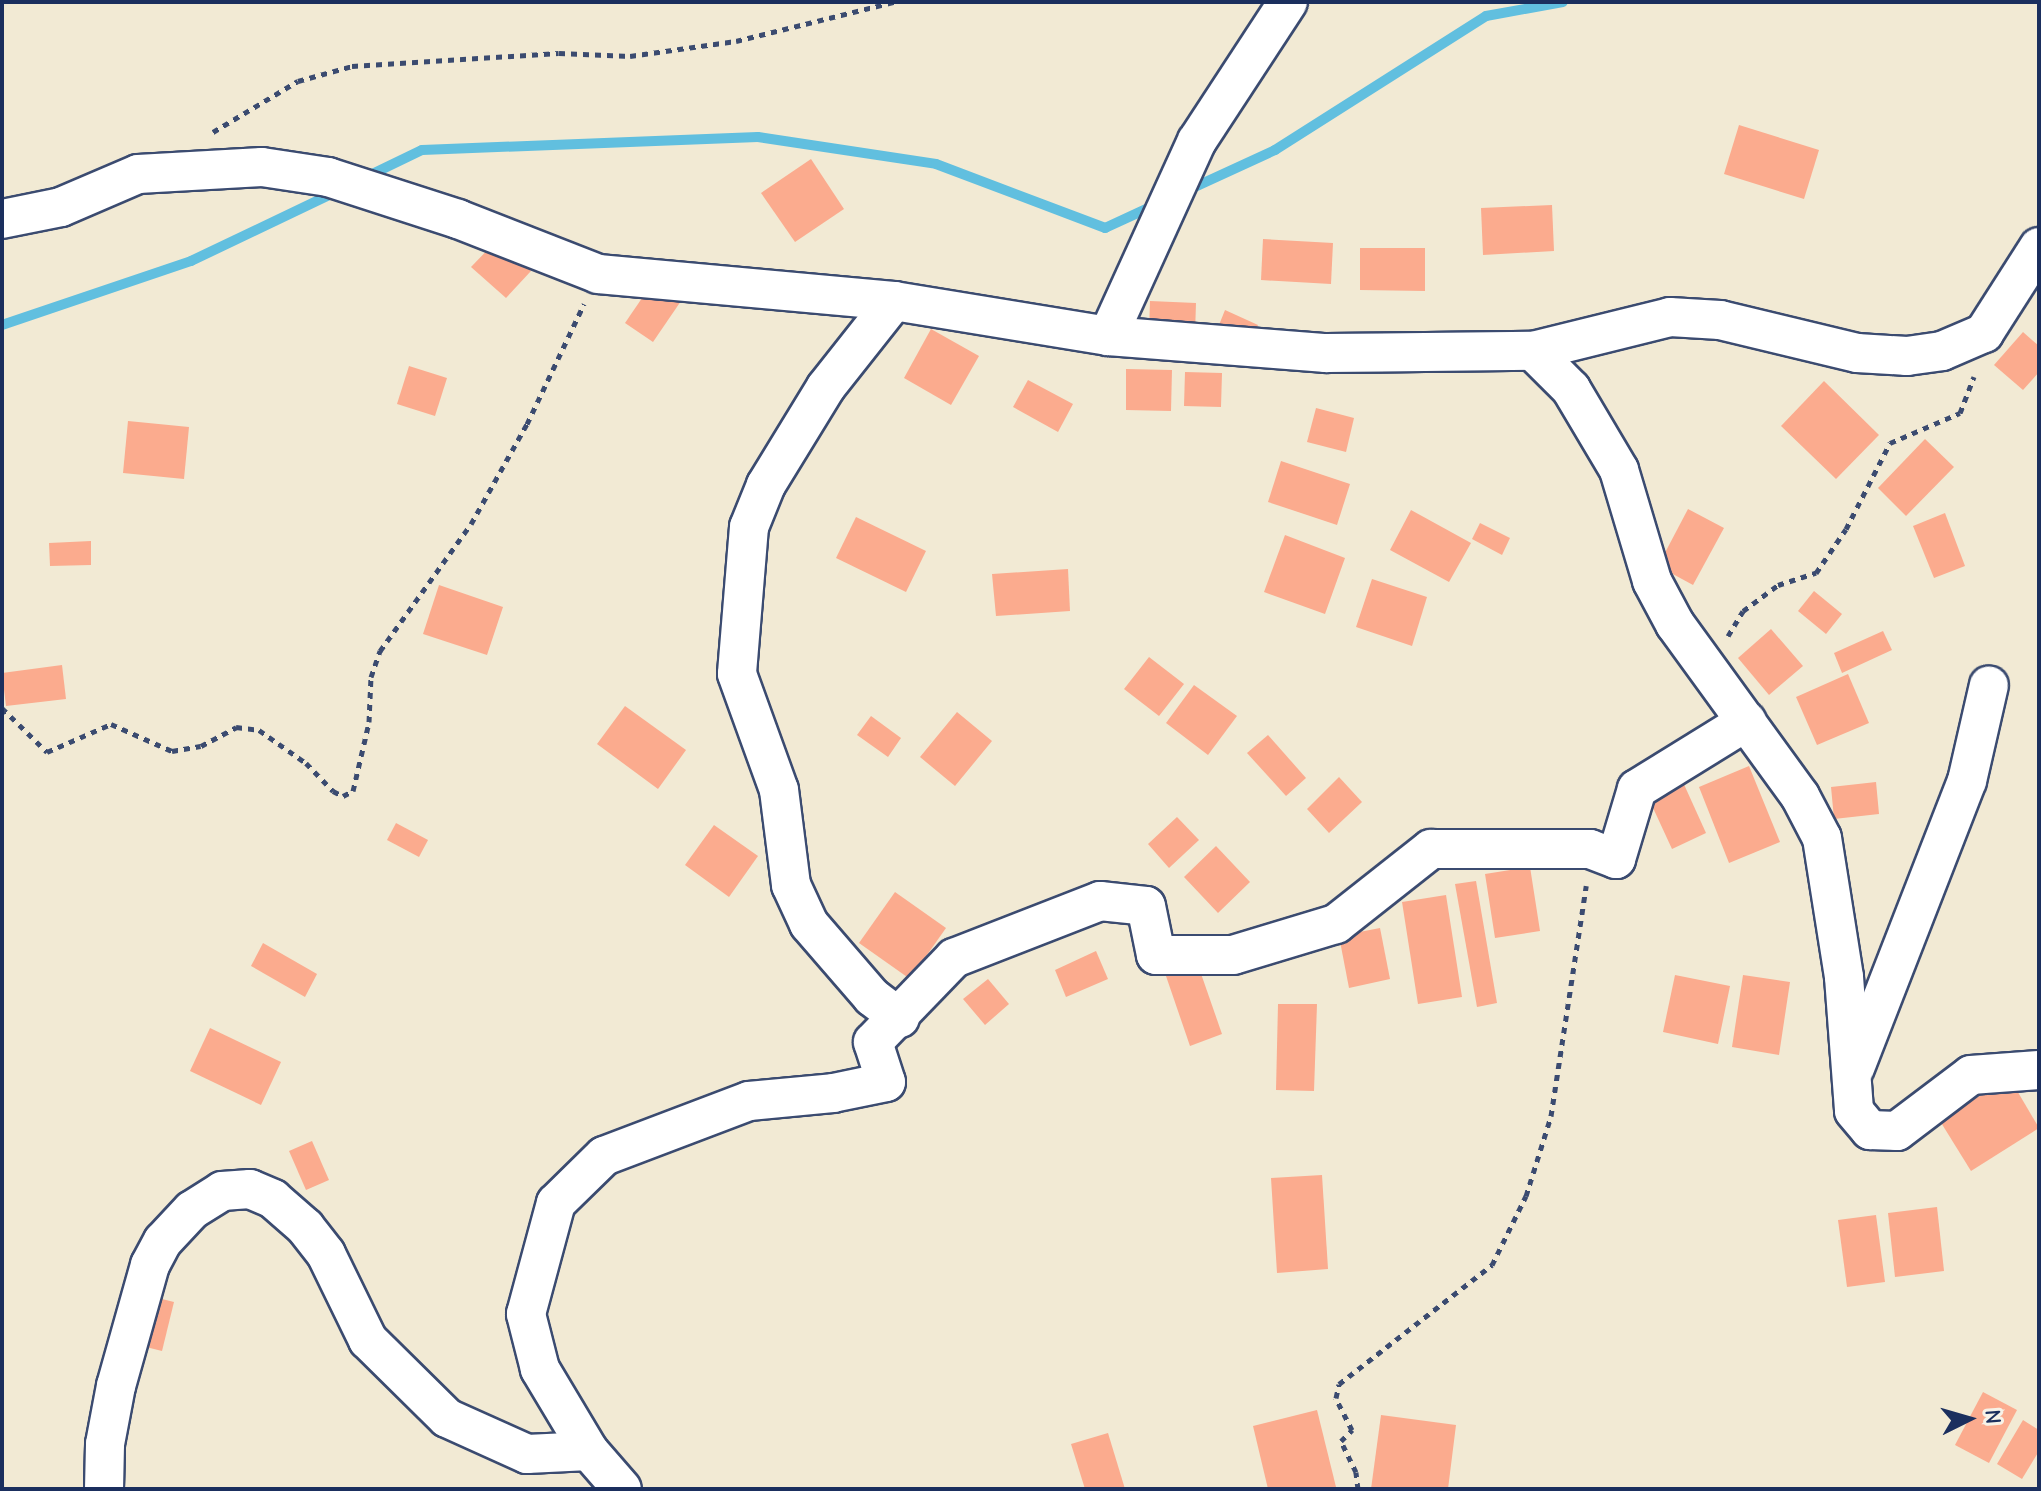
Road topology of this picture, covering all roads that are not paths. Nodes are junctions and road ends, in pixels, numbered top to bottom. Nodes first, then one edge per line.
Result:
1 (1288, 2) edge
2 (2, 219) edge
3 (2039, 247) edge
4 (894, 301) junction
5 (1108, 336) junction
6 (1533, 351) junction
7 (1989, 685) dead end
8 (1747, 721) junction
9 (900, 1018) junction
10 (2039, 1070) edge
11 (1852, 1075) junction
12 (589, 1451) junction
13 (104, 1489) edge
14 (622, 1489) edge

1 - 5 street
2 - 4 street
3 - 6 street
4 - 5 street
4 - 9 street
5 - 6 street
6 - 8 street
7 - 11 street
8 - 9 street
8 - 11 street
9 - 12 street
10 - 11 street
12 - 13 street
12 - 14 street

